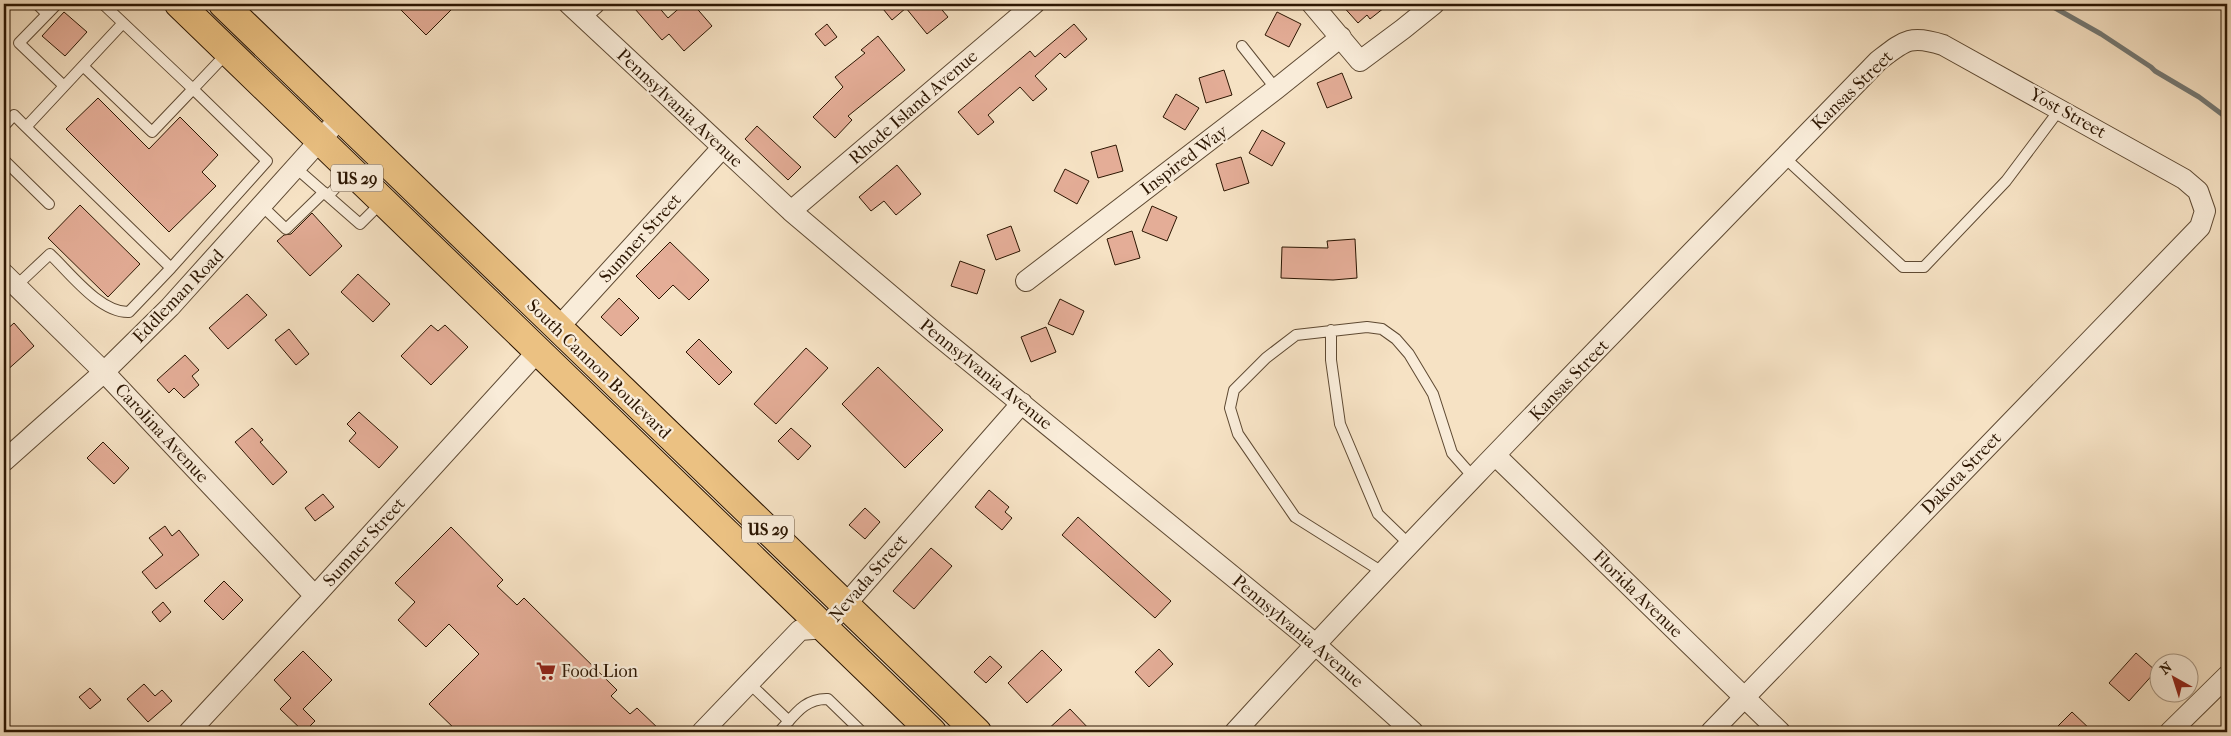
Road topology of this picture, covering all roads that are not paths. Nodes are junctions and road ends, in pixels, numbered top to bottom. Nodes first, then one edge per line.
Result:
1 (37, 4) edge
2 (57, 4) edge
3 (102, 4) edge
4 (179, 4) edge
5 (223, 4) edge
6 (1034, 4) edge
7 (1312, 4) edge
8 (1434, 4) edge
9 (581, 8) edge
10 (47, 14) junction
11 (123, 23) junction
12 (1341, 37) junction
13 (1914, 39) joint
14 (1242, 46) dead end
15 (228, 52) junction
16 (83, 66) junction
17 (64, 86) junction
18 (1276, 89) junction
19 (193, 90) junction
20 (2060, 109) junction
21 (340, 118) junction
22 (4, 126) edge
23 (26, 126) junction
24 (320, 141) junction
25 (722, 148) junction
26 (1784, 157) junction
27 (4, 160) edge
28 (296, 168) junction
29 (350, 172) junction
30 (326, 194) junction
31 (382, 201) junction
32 (49, 204) dead end
33 (262, 206) junction
34 (791, 211) junction
35 (2205, 211) joint
36 (171, 268) junction
37 (10, 280) edge
38 (1026, 281) dead end
39 (558, 328) junction
40 (1331, 330) junction
41 (538, 351) junction
42 (104, 372) junction
43 (1022, 403) junction
44 (1496, 456) junction
45 (4, 462) edge
46 (1474, 478) junction
47 (1410, 545) junction
48 (1384, 573) junction
49 (315, 596) junction
50 (845, 604) junction
51 (824, 628) junction
52 (1315, 644) junction
53 (2227, 676) edge
54 (749, 682) junction
55 (1744, 698) junction
56 (789, 721) junction
57 (922, 729) edge
58 (189, 732) edge
59 (702, 732) edge
60 (779, 732) edge
61 (862, 732) edge
62 (977, 732) edge
63 (1235, 732) edge
64 (1413, 732) edge
65 (1711, 732) edge
66 (1780, 732) edge
67 (2170, 732) edge

1 - 10 lane
2 - 10 lane
3 - 11 lane
4 - 15 main road, South Cannon Boulevard / US 29
5 - 21 main road, South Cannon Boulevard / US 29
6 - 34 street, Rhode Island Avenue
7 - 12 street
8 - 12 street
9 - 25 street, Pennsylvania Avenue
10 - 17 lane
11 - 16 lane
11 - 19 lane
12 - 18 street, Inspired Way
13 - 20 street, Yost Street
13 - 26 street, Kansas Street
14 - 18 lane
15 - 19 lane
15 - 24 main road, South Cannon Boulevard / US 29
16 - 17 lane
16 - 19 lane
17 - 23 lane
18 - 38 street, Inspired Way
19 - 36 lane
20 - 26 lane
20 - 35 street, Yost Street
21 - 24 street, Eddleman Road
21 - 39 main road, South Cannon Boulevard / US 29
22 - 23 lane
23 - 36 lane
24 - 28 street, Eddleman Road
24 - 29 main road, South Cannon Boulevard / US 29
25 - 34 street, Pennsylvania Avenue
25 - 39 street, Sumner Street
26 - 44 street, Kansas Street
27 - 32 lane
28 - 30 lane
28 - 33 street, Eddleman Road
29 - 30 lane
29 - 31 main road, South Cannon Boulevard / US 29
30 - 31 lane
30 - 33 lane
31 - 41 main road, South Cannon Boulevard / US 29
33 - 42 street, Eddleman Road
34 - 43 street, Pennsylvania Avenue
35 - 55 street, Dakota Street
36 - 37 lane
37 - 42 street, Carolina Avenue
39 - 50 main road, South Cannon Boulevard / US 29
40 - 46 lane
40 - 47 lane
40 - 48 lane
41 - 49 street, Sumner Street
41 - 51 main road, South Cannon Boulevard / US 29
42 - 45 street, Eddleman Road
42 - 49 street, Carolina Avenue
43 - 50 street, Nevada Street
43 - 52 street, Pennsylvania Avenue
44 - 46 street, Kansas Street
44 - 55 street, Florida Avenue
46 - 47 street, Kansas Street
47 - 48 street, Kansas Street
48 - 52 street, Kansas Street
49 - 58 street, Sumner Street
50 - 51 street, Nevada Street
50 - 62 main road, South Cannon Boulevard / US 29
51 - 54 street, Nevada Street
51 - 57 main road, South Cannon Boulevard / US 29
52 - 63 street, Kansas Street
52 - 64 street, Pennsylvania Avenue
53 - 67 street
54 - 56 lane
54 - 59 street, Nevada Street
55 - 65 street, Dakota Street
55 - 66 street, Florida Avenue
56 - 60 lane
56 - 61 lane

